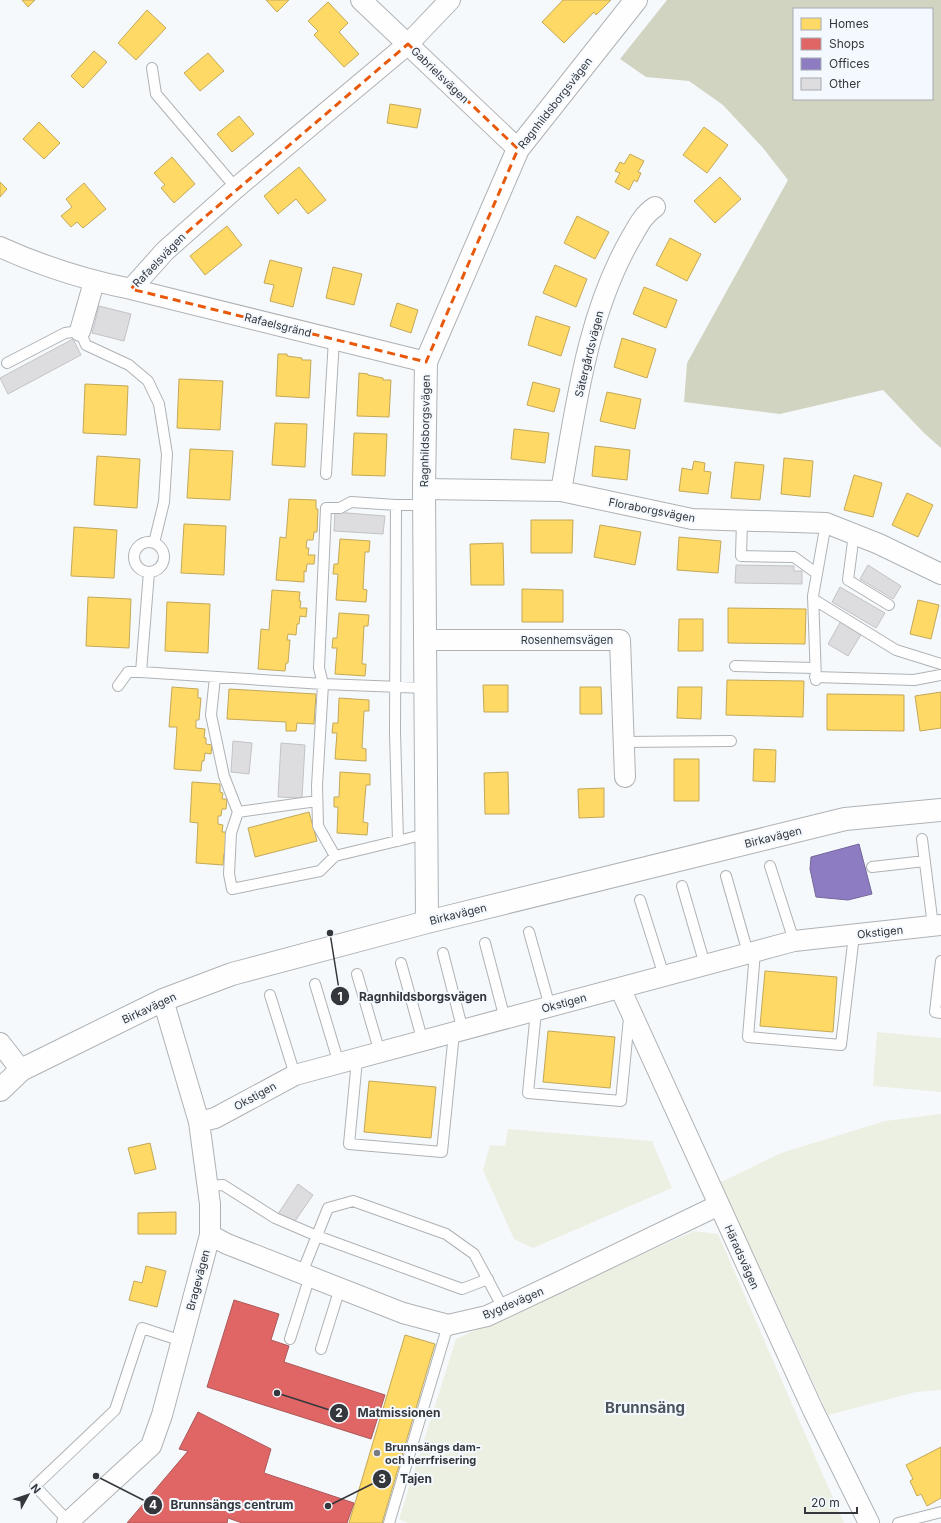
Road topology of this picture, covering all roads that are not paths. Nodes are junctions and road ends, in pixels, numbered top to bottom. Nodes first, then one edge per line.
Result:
1 (361, 0) edge
2 (450, 0) edge
3 (636, 0) edge
4 (408, 44) junction
5 (152, 68) dead end
6 (518, 149) junction
7 (236, 188) junction
8 (655, 207) dead end
9 (0, 247) edge
10 (94, 282) junction
11 (131, 289) junction
12 (80, 331) junction
13 (334, 339) junction
14 (426, 362) junction
15 (7, 363) dead end
16 (326, 474) dead end
17 (561, 491) junction
18 (424, 497) junction
19 (396, 505) junction
20 (742, 520) junction
21 (826, 522) junction
22 (854, 534) junction
23 (154, 543) junction
24 (149, 572) junction
25 (816, 573) junction
26 (941, 574) edge
27 (813, 599) junction
28 (889, 605) dead end
29 (425, 640) junction
30 (941, 664) edge
31 (735, 666) dead end
32 (141, 672) junction
33 (815, 675) junction
34 (941, 675) edge
35 (215, 677) junction
36 (323, 684) junction
37 (118, 686) dead end
38 (395, 687) junction
39 (426, 688) junction
40 (731, 741) dead end
41 (623, 742) junction
42 (625, 777) dead end
43 (317, 801) junction
44 (941, 810) edge
45 (238, 812) junction
46 (426, 834) junction
47 (922, 839) dead end
48 (398, 841) junction
49 (334, 856) junction
50 (925, 861) junction
51 (770, 866) dead end
52 (872, 867) dead end
53 (726, 876) dead end
54 (682, 886) dead end
55 (640, 900) dead end
56 (426, 922) junction
57 (937, 926) edge
58 (529, 932) dead end
59 (854, 935) junction
60 (794, 941) junction
61 (485, 943) dead end
62 (752, 952) junction
63 (443, 953) dead end
64 (941, 961) edge
65 (400, 963) dead end
66 (705, 965) junction
67 (357, 974) dead end
68 (664, 976) junction
69 (314, 984) dead end
70 (620, 988) junction
71 (270, 995) dead end
72 (163, 1000) junction
73 (543, 1009) junction
74 (630, 1013) junction
75 (941, 1013) edge
76 (505, 1019) junction
77 (458, 1032) junction
78 (423, 1042) junction
79 (0, 1043) edge
80 (380, 1053) junction
81 (348, 1062) junction
82 (21, 1070) junction
83 (295, 1076) junction
84 (0, 1090) edge
85 (199, 1122) junction
86 (208, 1186) junction
87 (719, 1205) junction
88 (210, 1235) junction
89 (318, 1236) junction
90 (306, 1275) junction
91 (488, 1279) junction
92 (340, 1288) junction
93 (503, 1308) junction
94 (448, 1325) junction
95 (290, 1339) dead end
96 (182, 1341) junction
97 (321, 1349) dead end
98 (941, 1512) edge
99 (69, 1523) edge
100 (389, 1523) edge
101 (870, 1523) edge
102 (898, 1523) edge

1 - 4 street, Gabrielsvägen
2 - 4 street, Rafaelsvägen
3 - 6 street, Ragnhildsborgsvägen
4 - 6 street, Gabrielsvägen
4 - 7 street, Rafaelsvägen
5 - 7 lane
6 - 14 street, Ragnhildsborgsvägen
7 - 11 street, Rafaelsvägen
8 - 17 street, Sätergårdsvägen
9 - 10 street, Rafaelsvägen
10 - 11 street, Rafaelsvägen
10 - 12 street
11 - 13 street, Rafaelsgränd
12 - 15 lane
12 - 23 lane
13 - 14 street, Rafaelsgränd
13 - 16 lane
14 - 18 street, Ragnhildsborgsvägen
17 - 18 street, Floraborgsvägen
17 - 20 street, Floraborgsvägen
18 - 19 lane
18 - 29 street, Ragnhildsborgsvägen
19 - 36 lane
19 - 38 lane
20 - 21 street, Floraborgsvägen
20 - 25 lane
21 - 22 street, Floraborgsvägen
21 - 25 lane
22 - 26 street, Floraborgsvägen
22 - 28 lane
23 - 24 lane
23 - 24 lane
24 - 32 lane
25 - 27 lane
27 - 30 lane
27 - 33 lane
29 - 39 street, Ragnhildsborgsvägen
29 - 41 street, Rosenhemsvägen
31 - 33 lane
32 - 35 lane
32 - 37 lane
33 - 34 lane
35 - 36 lane
35 - 45 lane
36 - 38 lane
36 - 43 lane
38 - 39 lane
38 - 48 lane
39 - 46 street, Ragnhildsborgsvägen
40 - 41 lane
41 - 42 street, Rosenhemsvägen
43 - 45 lane
43 - 49 lane
44 - 56 street, Birkavägen
45 - 49 lane
46 - 48 lane
46 - 56 street, Ragnhildsborgsvägen
47 - 50 lane
48 - 49 lane
50 - 52 lane
50 - 57 lane
51 - 60 lane
53 - 62 lane
54 - 66 lane
55 - 68 lane
56 - 72 street, Birkavägen
57 - 59 street, Okstigen
58 - 73 lane
59 - 60 street, Okstigen
59 - 62 lane
60 - 62 street, Okstigen
61 - 76 lane
62 - 66 street, Okstigen
63 - 77 lane
64 - 75 lane
65 - 78 lane
66 - 68 street, Okstigen
67 - 80 lane
68 - 70 street, Okstigen
69 - 81 lane
70 - 73 street, Okstigen
70 - 74 street, Häradsvägen
71 - 83 lane
72 - 82 street, Birkavägen
72 - 85 street, Bragevägen
73 - 74 lane
73 - 76 street, Okstigen
74 - 87 street, Häradsvägen
76 - 77 street, Okstigen
77 - 78 street, Okstigen
77 - 81 lane
78 - 80 street, Okstigen
79 - 82 street
80 - 81 street, Okstigen
81 - 83 street, Okstigen
82 - 84 street, Birkavägen
83 - 85 street, Okstigen
85 - 86 street, Bragevägen
86 - 88 street, Bragevägen
86 - 89 lane
87 - 93 street, Bygdevägen
87 - 101 street, Häradsvägen
88 - 90 street, Bygdevägen
88 - 96 street, Bragevägen
89 - 90 lane
89 - 91 lane
89 - 91 lane
90 - 92 street, Bygdevägen
90 - 95 lane
91 - 93 lane
92 - 94 street, Bygdevägen
92 - 97 lane
93 - 94 street, Bygdevägen
94 - 100 lane
96 - 99 street, Bragevägen
96 - 99 lane
98 - 102 lane

